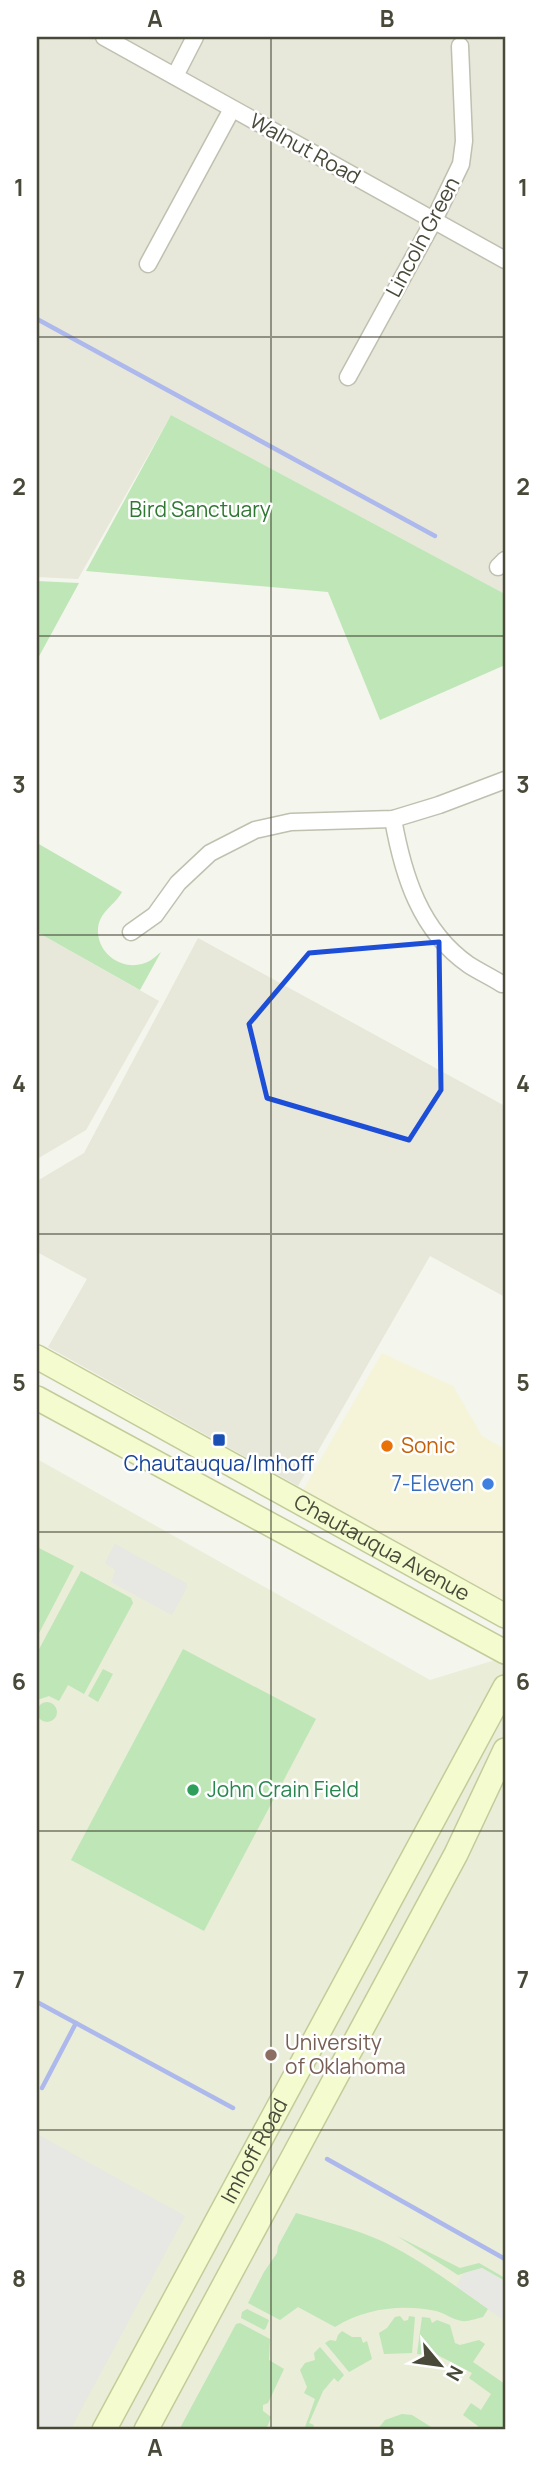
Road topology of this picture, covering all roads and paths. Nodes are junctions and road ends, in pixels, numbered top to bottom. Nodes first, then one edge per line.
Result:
1 (104, 37) edge
2 (195, 37) edge
3 (460, 46) dead end
4 (175, 76) junction
5 (232, 109) junction
6 (434, 220) junction
7 (505, 260) edge
8 (148, 264) dead end
9 (348, 377) dead end
10 (505, 780) edge
11 (393, 819) junction
12 (131, 932) dead end
13 (502, 984) dead end
14 (37, 1357) edge
15 (37, 1398) edge
16 (505, 1616) edge
17 (505, 1652) edge
18 (505, 1687) edge
19 (505, 1751) edge
20 (104, 2430) edge
21 (146, 2430) edge

1 - 4 street, Walnut Road
2 - 4 street
3 - 6 street, Lincoln Green
4 - 5 street, Walnut Road
5 - 6 street, Walnut Road
5 - 8 street
6 - 7 street, Walnut Road
6 - 9 street, Lincoln Green
10 - 11 street
11 - 12 street
11 - 13 street
14 - 16 main road, Chautauqua Avenue
15 - 17 main road, Chautauqua Avenue
18 - 20 main road, Imhoff Road
19 - 21 main road, Imhoff Road

